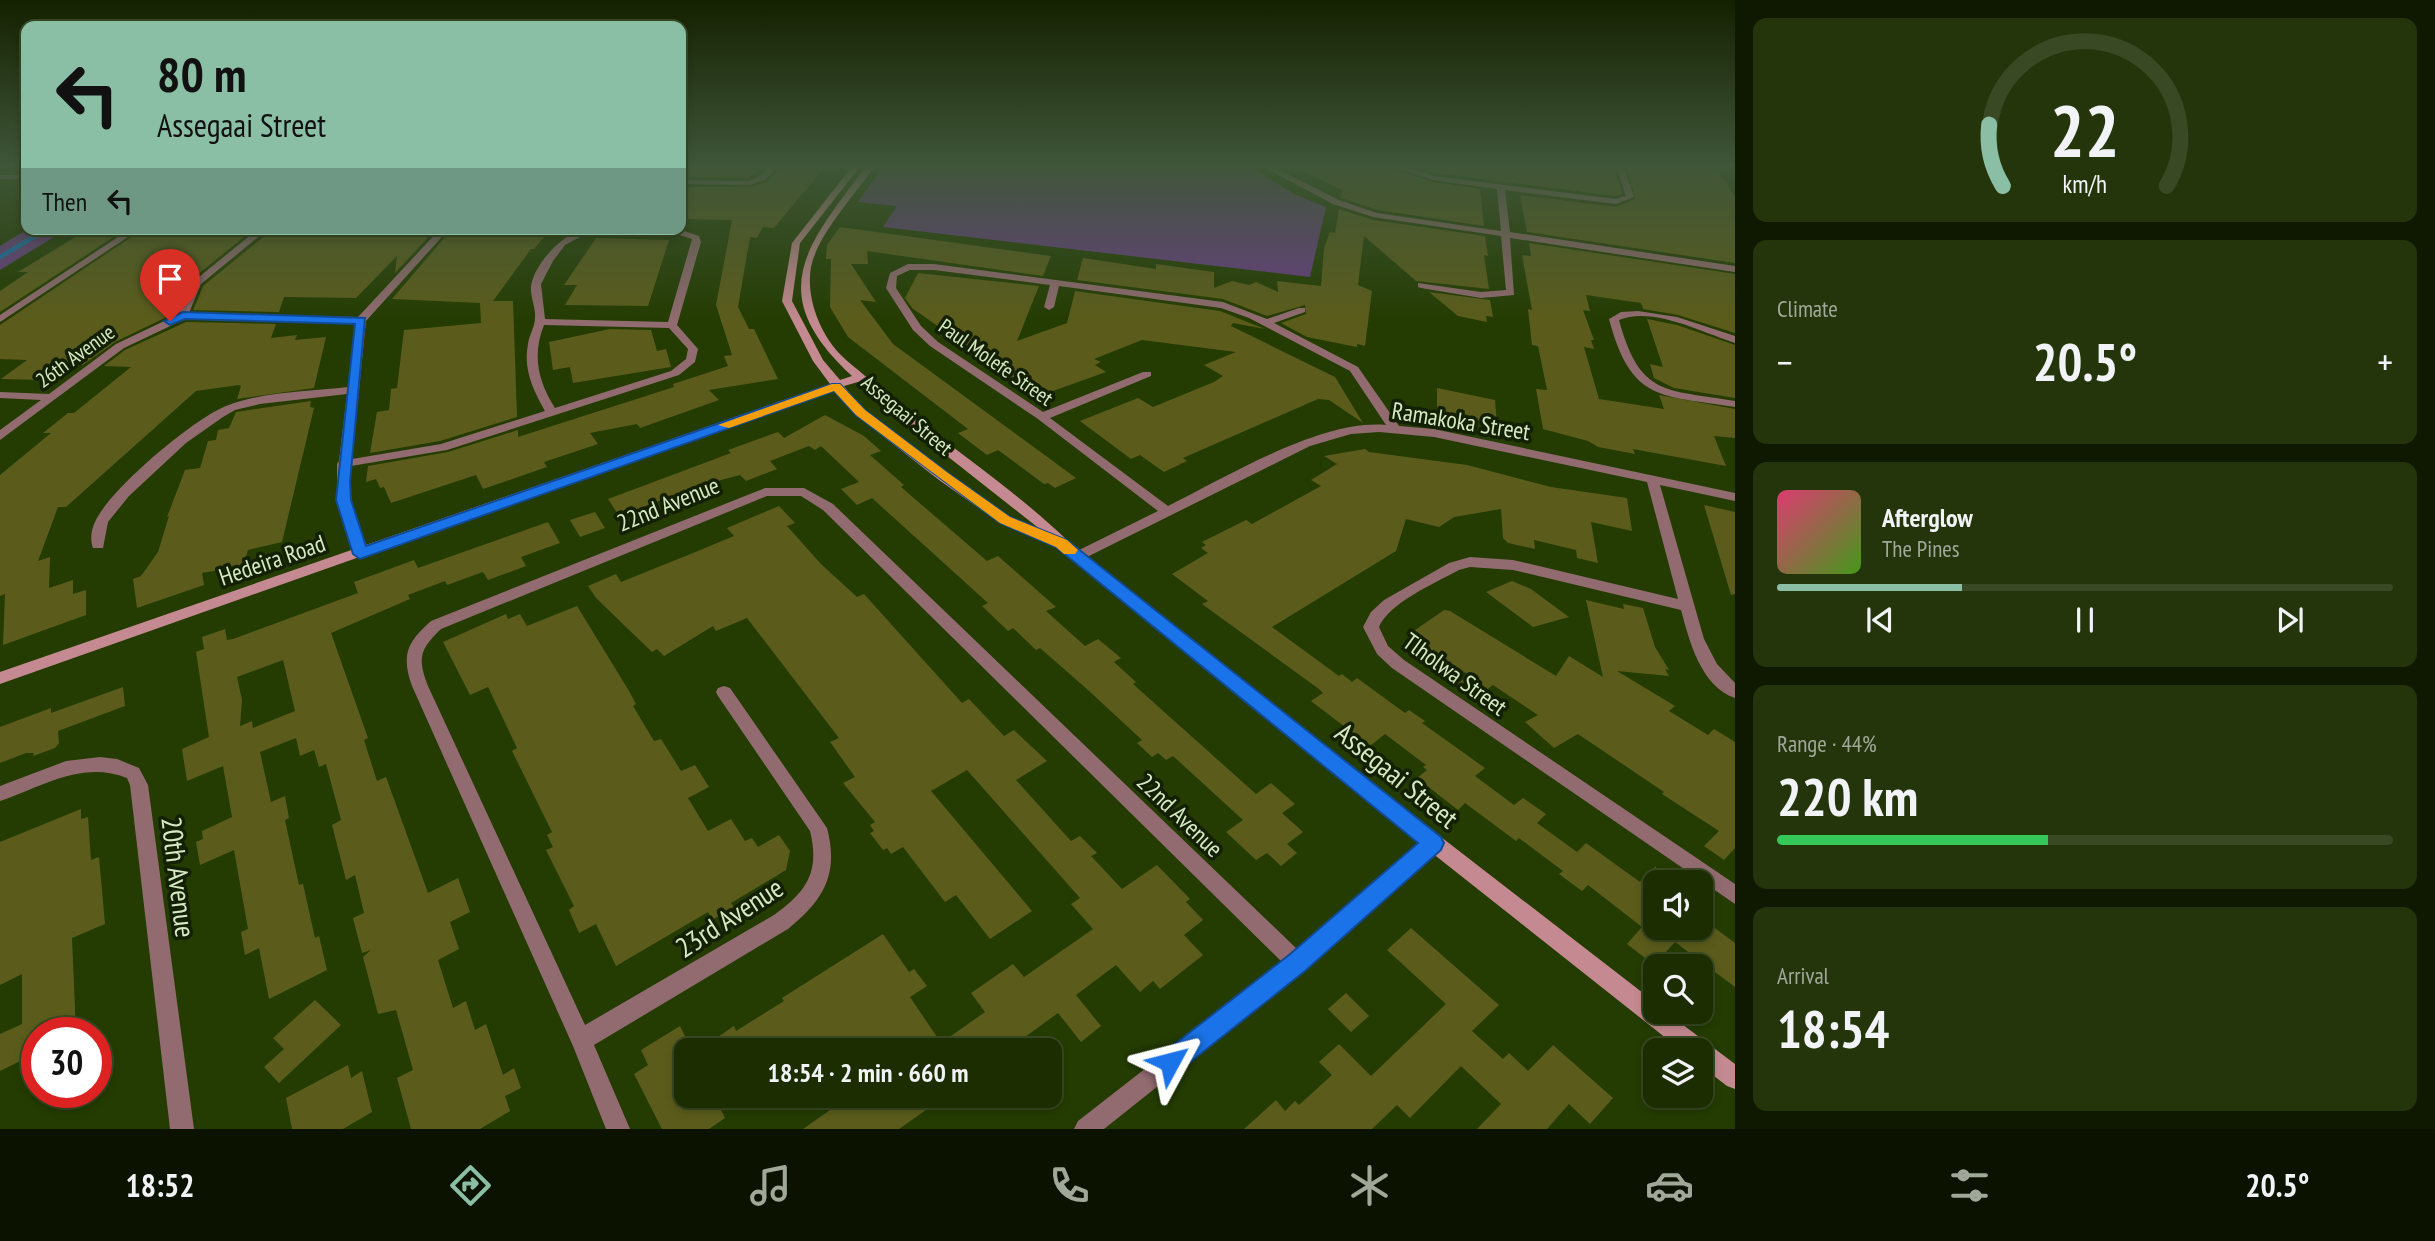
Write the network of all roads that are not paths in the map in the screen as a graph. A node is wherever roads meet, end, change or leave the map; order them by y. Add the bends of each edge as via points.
1 (817, 217) edge
2 (832, 217) edge
3 (1387, 217) edge
4 (1505, 217) edge
5 (127, 235) edge
6 (257, 235) edge
7 (439, 235) edge
8 (575, 235) edge
9 (685, 235) edge
10 (1507, 236) junction
11 (1735, 269) edge
12 (1055, 282) junction
13 (1421, 285) dead end
14 (1049, 307) dead end
15 (1302, 310) dead end
16 (183, 316) junction
17 (0, 319) edge
18 (361, 320) junction
19 (540, 322) junction
20 (1265, 323) junction
21 (672, 325) junction
22 (1735, 340) edge
23 (1147, 374) dead end
24 (860, 377) junction
25 (836, 386) junction
26 (353, 390) junction
27 (0, 396) edge
28 (50, 397) junction
29 (1735, 404) edge
30 (552, 412) junction
31 (1042, 417) junction
32 (1394, 428) junction
33 (0, 436) edge
34 (343, 464) junction
35 (1652, 480) junction
36 (1735, 497) edge
37 (1168, 512) junction
38 (1062, 543) junction
39 (98, 545) dead end
40 (360, 554) junction
41 (1078, 556) junction
42 (1685, 606) junction
43 (0, 678) edge
44 (724, 692) dead end
45 (1735, 692) edge
46 (0, 794) edge
47 (1434, 843) junction
48 (1735, 895) edge
49 (1297, 963) junction
50 (1683, 1038) edge
51 (582, 1040) junction
52 (1713, 1061) edge
53 (1735, 1079) edge
54 (182, 1129) edge
55 (618, 1129) edge
56 (1086, 1129) edge

1 - 25 street, Assegaai Street via 796,243 787,301
2 - 24 street, Assegaai Street via 804,276 808,309 833,353
3 - 10 street
4 - 10 street
5 - 17 street
6 - 16 street via 197,283
7 - 18 street
8 - 19 street via 564,242 536,283
9 - 21 street via 697,242
10 - 11 street
10 - 13 street via 1511,293 1481,295
12 - 14 street
12 - 20 street, Paul Molefe Street via 1208,301
12 - 31 street, Paul Molefe Street via 920,266 899,270 891,281 911,319 934,344
15 - 20 street
16 - 18 street, 26th Avenue
16 - 28 street, 26th Avenue via 120,346
18 - 26 street
19 - 21 street
19 - 30 street via 533,343 533,377
20 - 32 street, Paul Molefe Street via 1354,369
21 - 30 street via 693,349 685,366
22 - 29 street via 1671,319 1630,313 1614,319 1627,365 1639,380 1668,392
23 - 31 street
24 - 25 street, Hedeira Road
24 - 38 street, Assegaai Street
25 - 38 street, Assegaai Street via 860,413 943,477 1005,520
25 - 40 street, Hedeira Road
26 - 34 street
26 - 39 street via 252,403 207,419 112,507 99,529
27 - 28 street
28 - 33 street, 26th Avenue
30 - 34 street via 443,447
31 - 37 street, Paul Molefe Street
32 - 35 street, Ramakoka Street via 1458,437
32 - 37 street, Ramakoka Street via 1350,430 1306,443
34 - 40 street via 343,500
35 - 36 street, Ramakoka Street
35 - 42 street
37 - 41 street, Ramakoka Street
38 - 41 street, Assegaai Street
40 - 43 street, Hedeira Road
41 - 47 street, Assegaai Street
42 - 45 street via 1705,661
42 - 48 street, Tlholwa Street via 1513,565 1470,562 1454,566 1389,604 1371,627 1382,650 1398,664
44 - 51 street, 23rd Avenue via 818,828 824,847 818,883 804,905 781,922
46 - 54 street, 20th Avenue via 83,764 103,762 133,773 139,785
47 - 49 street
47 - 50 street, Assegaai Street
49 - 51 street, 22nd Avenue via 828,507 804,492 779,490 755,495 436,625 413,653 412,668
49 - 56 street
51 - 55 street, 22nd Avenue
52 - 53 street, Assegaai Street

